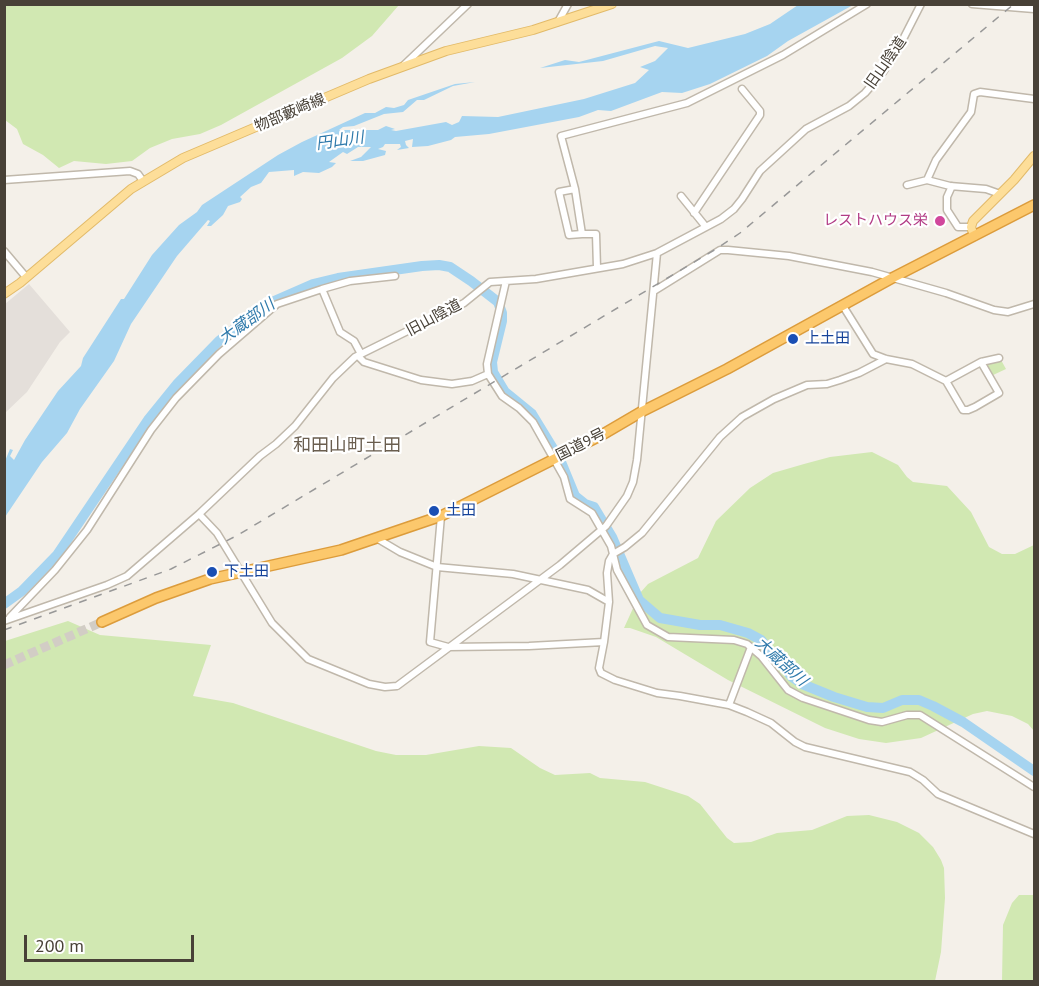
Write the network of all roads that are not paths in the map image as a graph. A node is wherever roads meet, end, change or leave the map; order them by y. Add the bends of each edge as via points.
1 (468, 4) edge
2 (568, 4) edge
3 (612, 4) edge
4 (867, 4) edge
5 (921, 4) edge
6 (972, 4) edge
7 (1035, 9) edge
8 (558, 23) junction
9 (403, 67) junction
10 (742, 89) dead end
11 (1035, 99) edge
12 (1035, 156) edge
13 (4, 180) edge
14 (927, 180) junction
15 (143, 181) junction
16 (907, 185) dead end
17 (952, 186) junction
18 (575, 189) junction
19 (1000, 194) junction
20 (681, 196) dead end
21 (1035, 205) edge
22 (694, 213) junction
23 (706, 227) junction
24 (973, 232) junction
25 (582, 234) junction
26 (4, 251) edge
27 (657, 253) junction
28 (597, 268) junction
29 (395, 276) dead end
30 (26, 277) junction
31 (894, 277) junction
32 (506, 281) junction
33 (322, 289) junction
34 (654, 291) junction
35 (4, 294) edge
36 (1035, 304) edge
37 (843, 306) junction
38 (359, 355) junction
39 (999, 358) dead end
40 (886, 359) junction
41 (981, 362) junction
42 (489, 374) junction
43 (946, 381) junction
44 (641, 412) junction
45 (555, 459) junction
46 (199, 514) junction
47 (441, 516) junction
48 (602, 530) junction
49 (378, 538) junction
50 (613, 554) junction
51 (436, 567) junction
52 (240, 572) junction
53 (540, 580) junction
54 (609, 602) junction
55 (6, 620) edge
56 (102, 622) tunnel mouth
57 (604, 642) junction
58 (448, 647) junction
59 (751, 647) junction
60 (729, 705) junction
61 (1035, 787) edge
62 (1035, 834) edge

1 - 9 street
2 - 8 street
3 - 8 main road, 物部藪崎線
4 - 18 street via 783,55 687,103 561,136
5 - 23 street, 旧山陰道 via 896,53 865,93 806,129 760,171 734,209
6 - 7 street
8 - 9 main road, 物部藪崎線 via 446,51
9 - 15 main road, 物部藪崎線 via 183,158
10 - 22 street via 760,115
11 - 14 street via 974,94 971,112 936,160
12 - 19 main road
13 - 15 street via 130,171
14 - 16 street
14 - 17 street
15 - 30 main road, 物部藪崎線
17 - 19 street
17 - 24 street via 947,210 958,227
18 - 25 street
18 - 25 street via 559,192 569,235
19 - 24 main road via 973,221
20 - 22 street
21 - 24 highway, 国道9号
22 - 23 street
23 - 27 street, 旧山陰道
24 - 31 highway, 国道9号
25 - 28 street via 596,234
26 - 30 street
27 - 28 street, 旧山陰道
27 - 34 street
28 - 32 street, 旧山陰道
29 - 33 street
30 - 35 main road, 物部藪崎線
31 - 34 street via 789,256 720,250
31 - 36 street via 994,310 1008,312
31 - 37 highway, 国道9号
32 - 38 street, 旧山陰道 via 490,282 464,303
32 - 42 street via 487,364
33 - 38 street via 340,332 354,341
33 - 55 street via 277,304 176,398 87,530
34 - 44 street
37 - 40 street via 873,354
37 - 44 highway, 国道9号
38 - 42 street via 364,362 421,380 452,384
38 - 46 street, 旧山陰道 via 333,378 295,426
39 - 41 street
40 - 43 street via 912,364
40 - 50 street via 840,380 795,390 742,417 720,437 642,533
41 - 43 street
41 - 43 street via 999,393 990,399 963,410
42 - 45 street via 502,396 532,422
44 - 45 highway, 国道9号
44 - 48 street via 633,482
45 - 47 highway, 国道9号
45 - 48 street via 570,499 592,513
46 - 52 street via 217,533
46 - 55 street, 旧山陰道 via 127,576
47 - 49 highway, 国道9号
47 - 51 street
48 - 50 street
48 - 53 street
49 - 51 street
49 - 52 highway, 国道9号
50 - 54 street via 607,573
50 - 59 street via 633,602 647,625 657,632 675,638 734,640
51 - 53 street
51 - 58 street via 429,642
52 - 56 highway, 国道9号 via 187,586
52 - 58 street via 272,622 308,659 369,684 397,686
53 - 54 street via 588,590
53 - 58 street
54 - 57 street
57 - 58 street
57 - 60 street via 599,668 615,680 657,693
59 - 60 street
59 - 61 street via 783,686 803,698 876,721 920,715
60 - 62 street via 758,716 804,747 910,772 938,794

